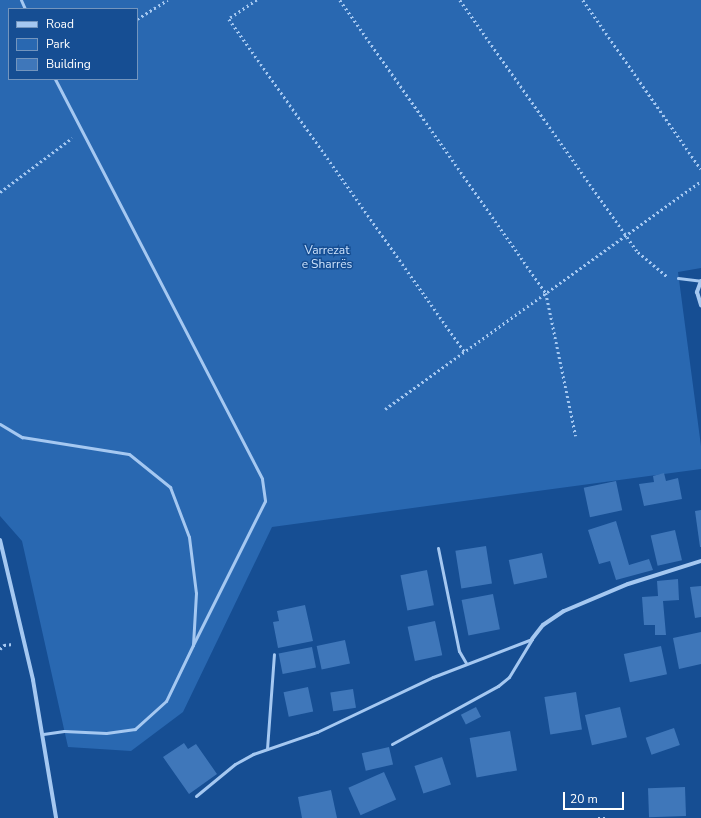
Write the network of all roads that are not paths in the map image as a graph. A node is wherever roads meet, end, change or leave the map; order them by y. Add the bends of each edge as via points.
1 (56, 80) edge
2 (678, 278) road end
3 (701, 281) edge
4 (701, 306) edge
5 (0, 424) edge
6 (0, 540) edge
7 (438, 548) dead end
8 (701, 561) edge
9 (532, 639) junction
10 (193, 645) junction
11 (274, 654) dead end
12 (466, 663) junction
13 (43, 734) junction
14 (392, 744) dead end
15 (267, 749) junction
16 (196, 796) dead end
17 (56, 818) edge

1 - 10 lane via 262,479 265,501
2 - 3 lane
3 - 4 street via 697,292
5 - 10 lane via 22,437 129,454 170,487 189,537 196,593
6 - 13 street via 26,643
7 - 12 lane via 459,651
8 - 9 street via 628,584 564,611 543,625
9 - 12 lane
9 - 14 lane via 509,677 498,686
10 - 13 lane via 166,701 135,729 106,733 64,731
11 - 15 lane
12 - 15 lane via 352,718
13 - 17 street
15 - 16 lane via 235,764

